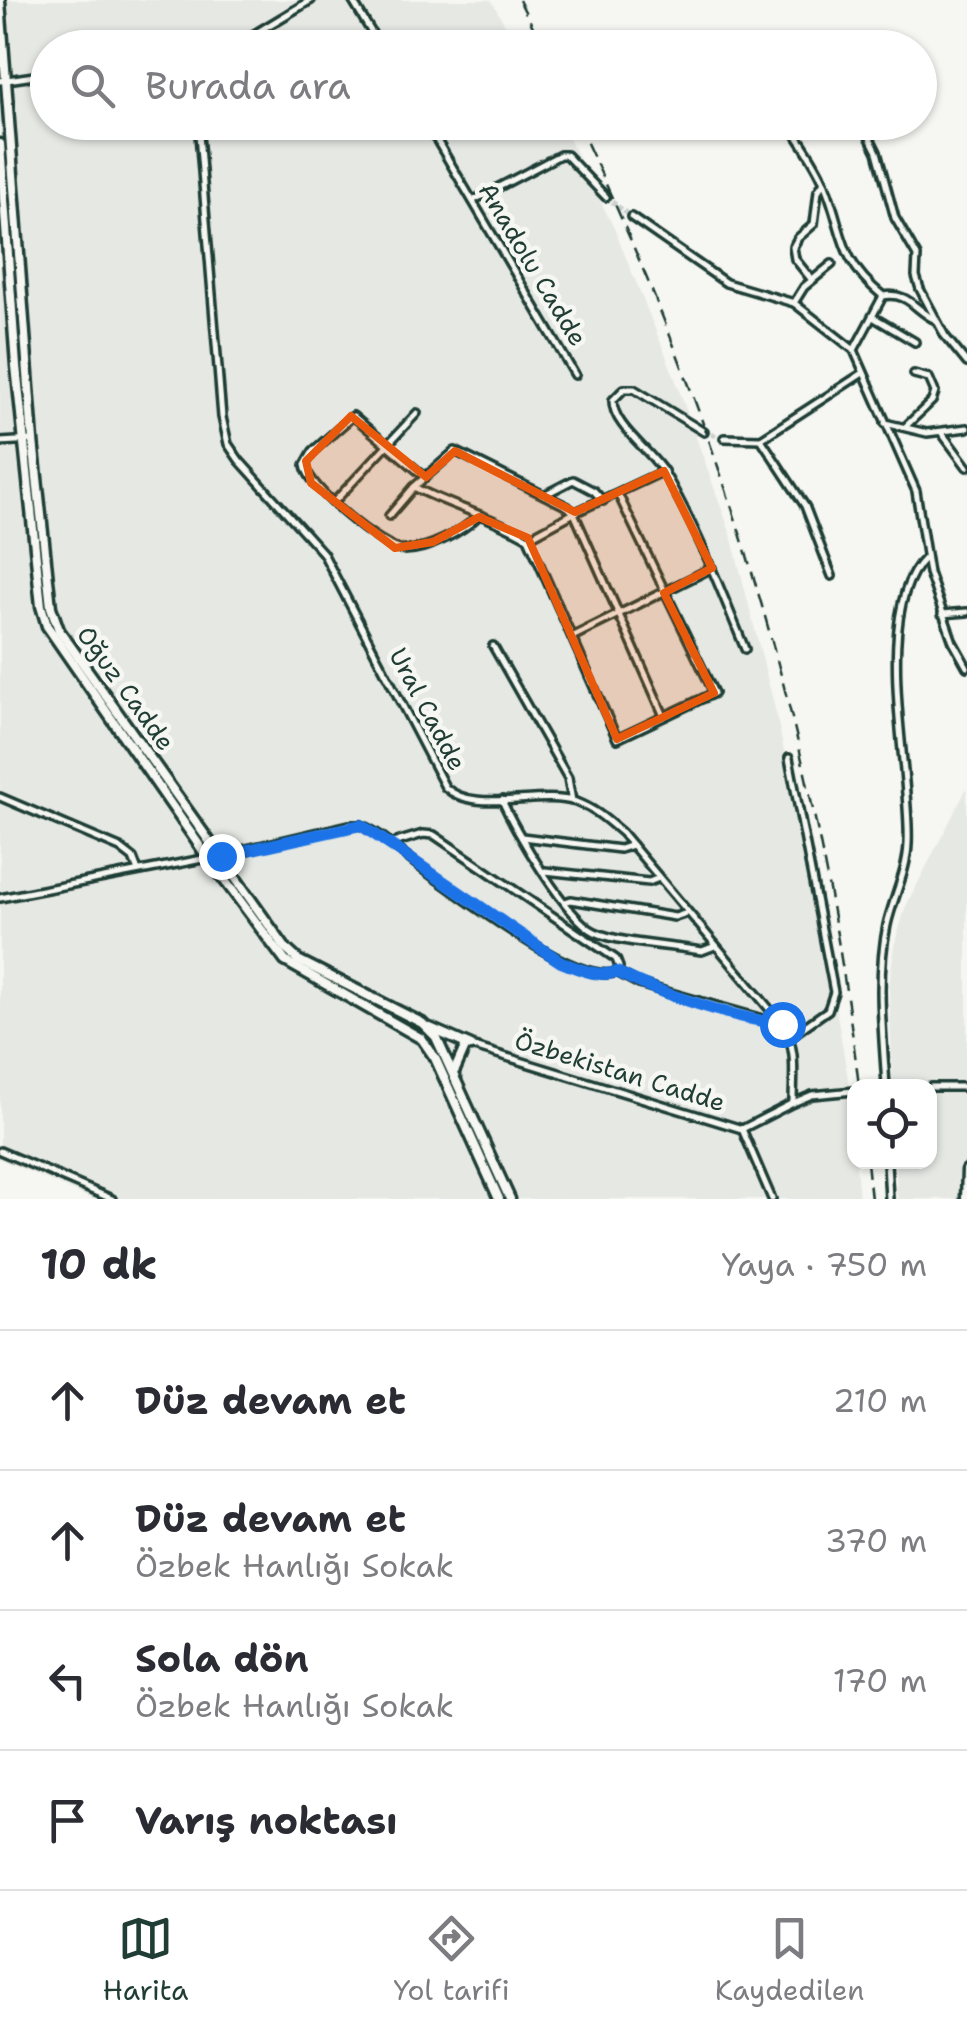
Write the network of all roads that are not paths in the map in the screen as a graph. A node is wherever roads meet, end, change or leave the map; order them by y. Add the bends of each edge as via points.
1 (310, 0) edge
2 (352, 0) edge
3 (0, 1) edge
4 (261, 30) edge
5 (370, 30) edge
6 (30, 76) edge
7 (4, 80) edge
8 (199, 140) edge
9 (437, 140) edge
10 (799, 140) edge
11 (871, 140) edge
12 (0, 144) edge
13 (824, 182) junction
14 (606, 197) tunnel mouth
15 (473, 201) junction
16 (631, 217) tunnel mouth
17 (18, 227) junction
18 (3, 228) edge
19 (832, 264) dead end
20 (811, 280) junction
21 (882, 296) junction
22 (794, 303) junction
23 (873, 317) junction
24 (936, 320) junction
25 (915, 342) dead end
26 (854, 350) junction
27 (967, 364) edge
28 (863, 373) junction
29 (914, 374) dead end
30 (575, 375) dead end
31 (417, 413) dead end
32 (885, 424) junction
33 (905, 427) junction
34 (967, 428) edge
35 (704, 432) tunnel mouth
36 (941, 432) junction
37 (724, 438) tunnel mouth
38 (28, 440) junction
39 (761, 440) junction
40 (0, 442) edge
41 (387, 446) junction
42 (967, 467) edge
43 (664, 471) junction
44 (426, 477) junction
45 (414, 487) junction
46 (544, 494) junction
47 (618, 494) junction
48 (603, 500) junction
49 (333, 503) junction
50 (574, 512) junction
51 (389, 516) dead end
52 (477, 516) junction
53 (528, 538) junction
54 (925, 558) junction
55 (712, 568) junction
56 (832, 576) dead end
57 (664, 594) junction
58 (967, 612) edge
59 (942, 614) junction
60 (618, 616) junction
61 (572, 637) junction
62 (493, 646) dead end
63 (745, 650) dead end
64 (967, 667) edge
65 (664, 716) junction
66 (789, 758) dead end
67 (0, 798) edge
68 (502, 800) junction
69 (572, 801) junction
70 (521, 837) junction
71 (390, 844) junction
72 (632, 846) junction
73 (221, 856) junction
74 (208, 858) junction
75 (138, 872) junction
76 (544, 872) junction
77 (659, 878) junction
78 (0, 898) edge
79 (566, 902) junction
80 (688, 912) junction
81 (716, 946) junction
82 (617, 972) junction
83 (782, 1024) junction
84 (427, 1026) junction
85 (791, 1036) junction
86 (468, 1047) junction
87 (446, 1053) junction
88 (435, 1058) junction
89 (454, 1074) junction
90 (886, 1079) edge
91 (937, 1086) edge
92 (967, 1087) edge
93 (847, 1092) edge
94 (793, 1103) junction
95 (742, 1129) junction
96 (0, 1151) edge
97 (887, 1169) edge
98 (967, 1170) edge
99 (112, 1199) edge
100 (499, 1199) edge
101 (510, 1199) edge
102 (772, 1199) edge
103 (888, 1199) edge
104 (966, 1199) edge

1 - 4 street
2 - 5 street
3 - 7 street, Oğuz Cadde
6 - 7 street
7 - 17 street, Oğuz Cadde
8 - 68 street, Ural Cadde via 228,444 323,553 445,786 454,796
9 - 15 street, Anadolu Cadde
10 - 13 street
11 - 24 street via 895,218 916,256 916,282
12 - 18 street, Oğuz Cadde
13 - 20 street via 816,221 793,247
13 - 21 street via 848,260
14 - 15 street via 560,155
15 - 30 street, Anadolu Cadde
16 - 22 street via 726,283
17 - 18 street
17 - 38 street, Oğuz Cadde
18 - 38 street, Oğuz Cadde
19 - 20 street
20 - 22 street
21 - 23 street
21 - 24 street via 906,298
22 - 26 street
23 - 25 street
23 - 26 street
24 - 27 street
26 - 28 street
28 - 32 street
28 - 39 street
29 - 33 street via 929,378 935,392
31 - 41 street
32 - 33 street
32 - 54 street via 920,501
33 - 36 street
34 - 36 street
35 - 43 street via 643,393 618,393 612,410 617,420
36 - 42 street
37 - 39 street
38 - 40 street
38 - 73 street, Oğuz Cadde via 59,630
38 - 74 street, Oğuz Cadde via 47,626
39 - 56 street via 805,506
41 - 44 street
41 - 49 street
41 - 49 street via 351,416 313,451 305,473
43 - 47 street
43 - 55 street
44 - 45 street
44 - 46 street via 455,451
45 - 51 street
45 - 52 street
46 - 48 street via 574,480
46 - 50 street
47 - 48 street
47 - 57 street
48 - 50 street
49 - 52 street via 402,550 433,542
50 - 53 street
50 - 60 street
52 - 53 street
53 - 61 street
54 - 59 street
54 - 90 street via 910,580 899,624 896,700 908,844 883,959
55 - 57 street
55 - 63 street
57 - 60 street
57 - 65 street via 714,693
58 - 59 street
59 - 64 street
60 - 61 street
60 - 65 street
61 - 65 street via 617,739
62 - 69 street via 568,778
66 - 85 street via 834,992 828,1010
67 - 75 street via 120,848
68 - 69 street, Ural Cadde
68 - 70 street
69 - 72 street via 600,813
70 - 72 street
70 - 76 street
71 - 73 street via 353,825
71 - 82 street via 552,957 592,972
71 - 82 street via 434,835 616,960
72 - 77 street
73 - 74 street
73 - 84 street, Oğuz Cadde via 294,958
74 - 75 street
74 - 88 street, Oğuz Cadde via 285,961 412,1031
75 - 78 street
76 - 77 street
76 - 79 street
77 - 80 street
79 - 80 street via 671,917
79 - 81 street via 600,934 702,951
80 - 81 street
81 - 83 street
82 - 83 street
83 - 85 street
84 - 86 street
84 - 87 street, Oğuz Cadde
85 - 94 street
86 - 87 street
86 - 89 street
86 - 95 street, Özbekistan Cadde
87 - 88 street
87 - 89 street, Oğuz Cadde
88 - 100 street, Oğuz Cadde
89 - 101 street, Oğuz Cadde
91 - 92 street
93 - 94 street
94 - 95 street
95 - 102 street, Özbekistan Cadde
96 - 99 street
97 - 103 street
98 - 104 street

